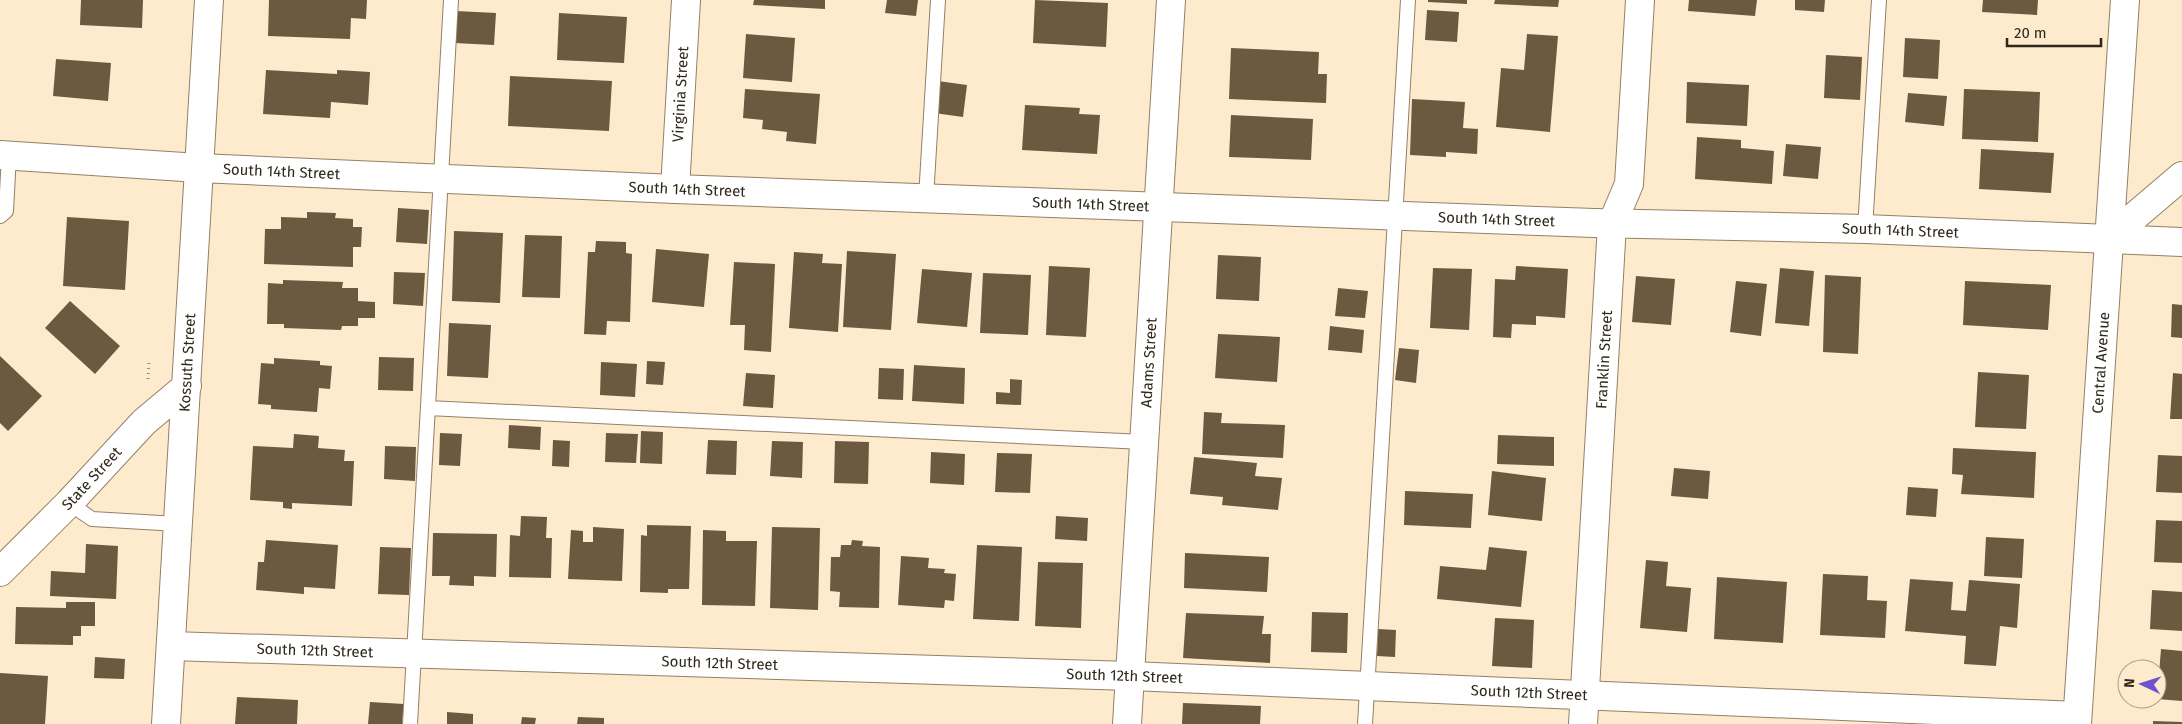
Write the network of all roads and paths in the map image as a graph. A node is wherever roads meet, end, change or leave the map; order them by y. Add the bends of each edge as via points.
1 (209, 0) edge
2 (451, 0) edge
3 (686, 0) edge
4 (938, 0) edge
5 (1171, 0) edge
6 (1408, 0) edge
7 (1640, 0) edge
8 (1879, 0) edge
9 (2125, 0) edge
10 (5, 155) edge
11 (199, 168) junction
12 (2182, 176) edge
13 (441, 178) junction
14 (675, 189) junction
15 (926, 198) junction
16 (1158, 205) junction
17 (1395, 215) junction
18 (0, 216) edge
19 (1612, 224) junction
20 (1865, 229) junction
21 (2108, 239) junction
22 (2182, 242) edge
23 (187, 386) junction
24 (428, 408) junction
25 (1144, 442) junction
26 (69, 503) junction
27 (178, 524) junction
28 (0, 572) edge
29 (171, 646) junction
30 (414, 653) junction
31 (1131, 676) junction
32 (1367, 686) junction
33 (1584, 696) junction
34 (2077, 720) edge
35 (166, 724) edge
36 (410, 724) edge
37 (1127, 724) edge
38 (1365, 724) edge
39 (1582, 724) edge

1 - 11 street, Kossuth Street
2 - 13 lane
3 - 14 street, Virginia Street
4 - 15 lane
5 - 16 street, Adams Street
6 - 17 lane
7 - 19 street, Franklin Street via 1629,184
8 - 20 lane
9 - 21 street, Central Avenue
10 - 11 street, South 14th Street
10 - 18 lane via 6,211
11 - 13 street, South 14th Street
11 - 23 street, Kossuth Street
12 - 21 street
13 - 14 street, South 14th Street
13 - 24 lane
14 - 15 street, South 14th Street
15 - 16 street, South 14th Street
16 - 17 street, South 14th Street
16 - 25 street, Adams Street
17 - 19 street, South 14th Street
17 - 32 lane
19 - 20 street, South 14th Street
19 - 33 street, Franklin Street
20 - 21 street, South 14th Street
21 - 22 street, South 14th Street
21 - 34 street, Central Avenue
23 - 26 street, State Street via 144,422
23 - 27 street, Kossuth Street
24 - 25 lane
24 - 30 lane
25 - 31 street, Adams Street
26 - 27 lane via 92,519
26 - 28 street, State Street
27 - 29 street, Kossuth Street
29 - 30 street, South 12th Street
29 - 35 street, Kossuth Street
30 - 31 street, South 12th Street
30 - 36 lane
31 - 32 street, South 12th Street
31 - 37 street, Adams Street
32 - 33 street, South 12th Street
32 - 38 lane
33 - 34 street, South 12th Street
33 - 39 street, Franklin Street

